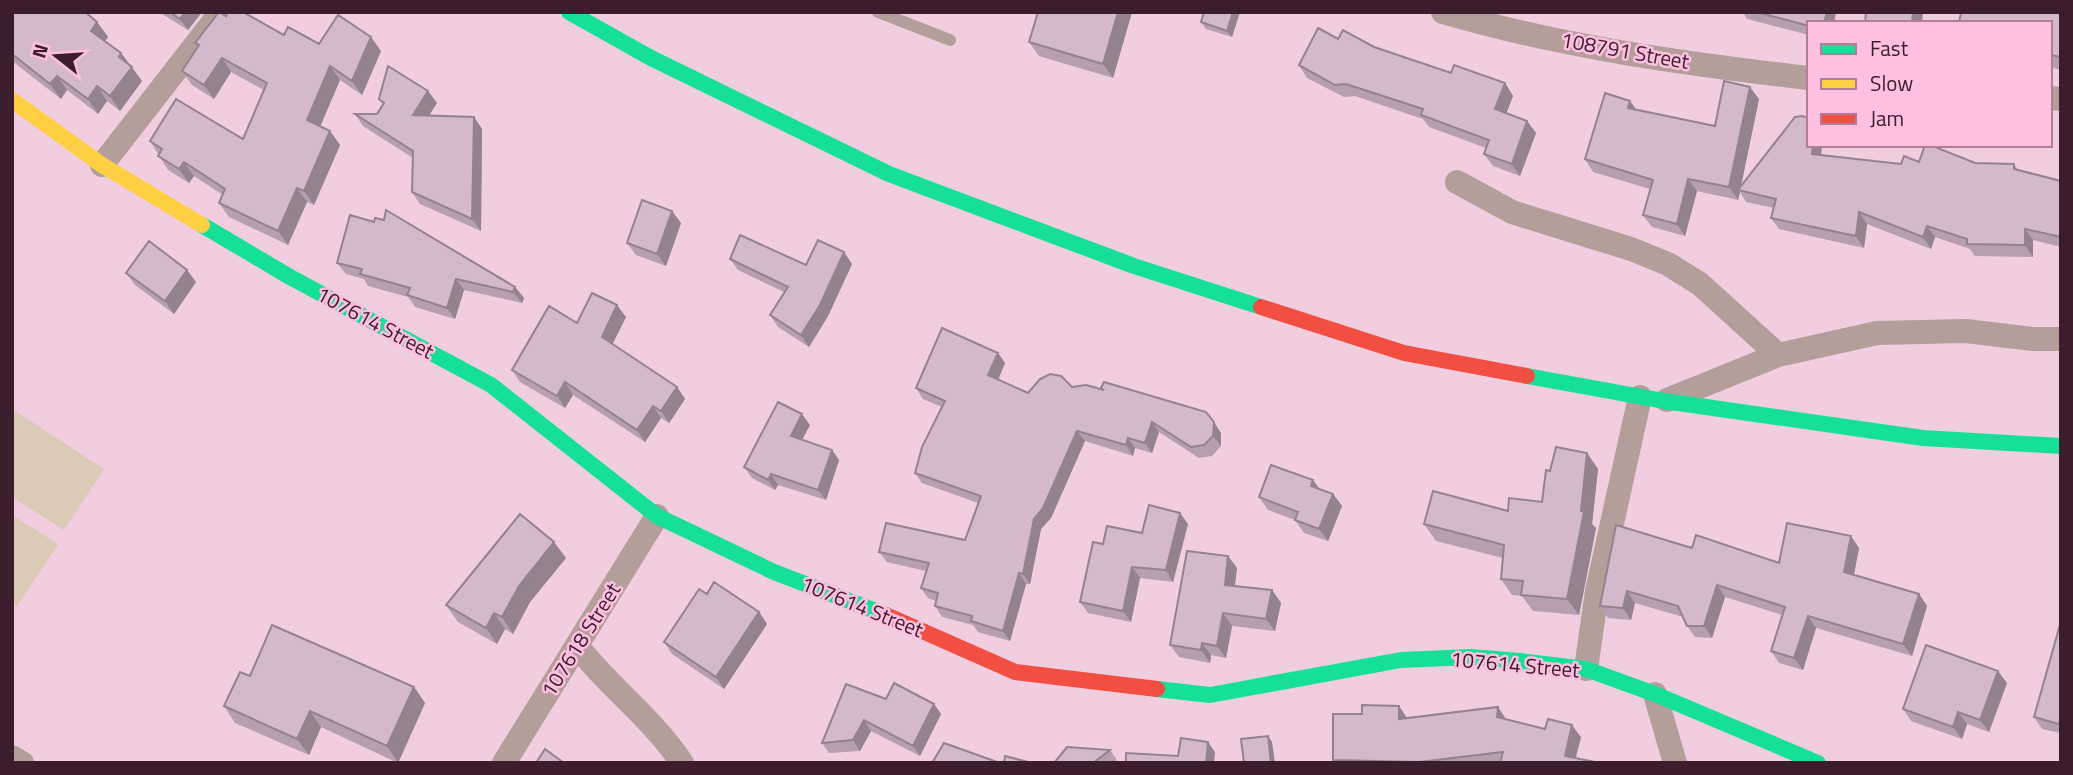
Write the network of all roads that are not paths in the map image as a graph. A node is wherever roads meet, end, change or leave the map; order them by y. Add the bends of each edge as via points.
1 (221, 12) edge
2 (569, 12) edge
3 (878, 12) edge
4 (1443, 12) edge
5 (950, 40) dead end
6 (1807, 78) edge
7 (12, 100) edge
8 (102, 165) junction
9 (1457, 182) dead end
10 (2061, 339) edge
11 (1778, 355) junction
12 (1652, 399) junction
13 (2061, 446) edge
14 (657, 516) junction
15 (578, 646) junction
16 (1586, 669) junction
17 (1655, 694) junction
18 (12, 757) edge
19 (22, 763) edge
20 (505, 763) edge
21 (682, 763) edge
22 (1675, 763) edge
23 (1818, 763) edge

1 - 8 street
2 - 12 street via 651,58 890,174 1134,266 1404,354
3 - 5 lane
4 - 6 street, 108791 Street via 1639,55
7 - 8 street, 107614 Street
8 - 14 street, 107614 Street via 290,277 491,385
9 - 11 street via 1512,212 1668,264 1700,284
10 - 11 street via 1966,331 1877,333
11 - 12 street
12 - 13 street via 1923,438
12 - 16 street via 1597,591
14 - 15 street, 107618 Street
14 - 16 street, 107614 Street via 774,572 894,618 1015,672 1210,695 1401,660 1471,657
15 - 20 street, 107618 Street
15 - 21 street via 603,678 665,738
16 - 17 street, 107614 Street
17 - 22 street
17 - 23 street, 107614 Street
18 - 19 street

